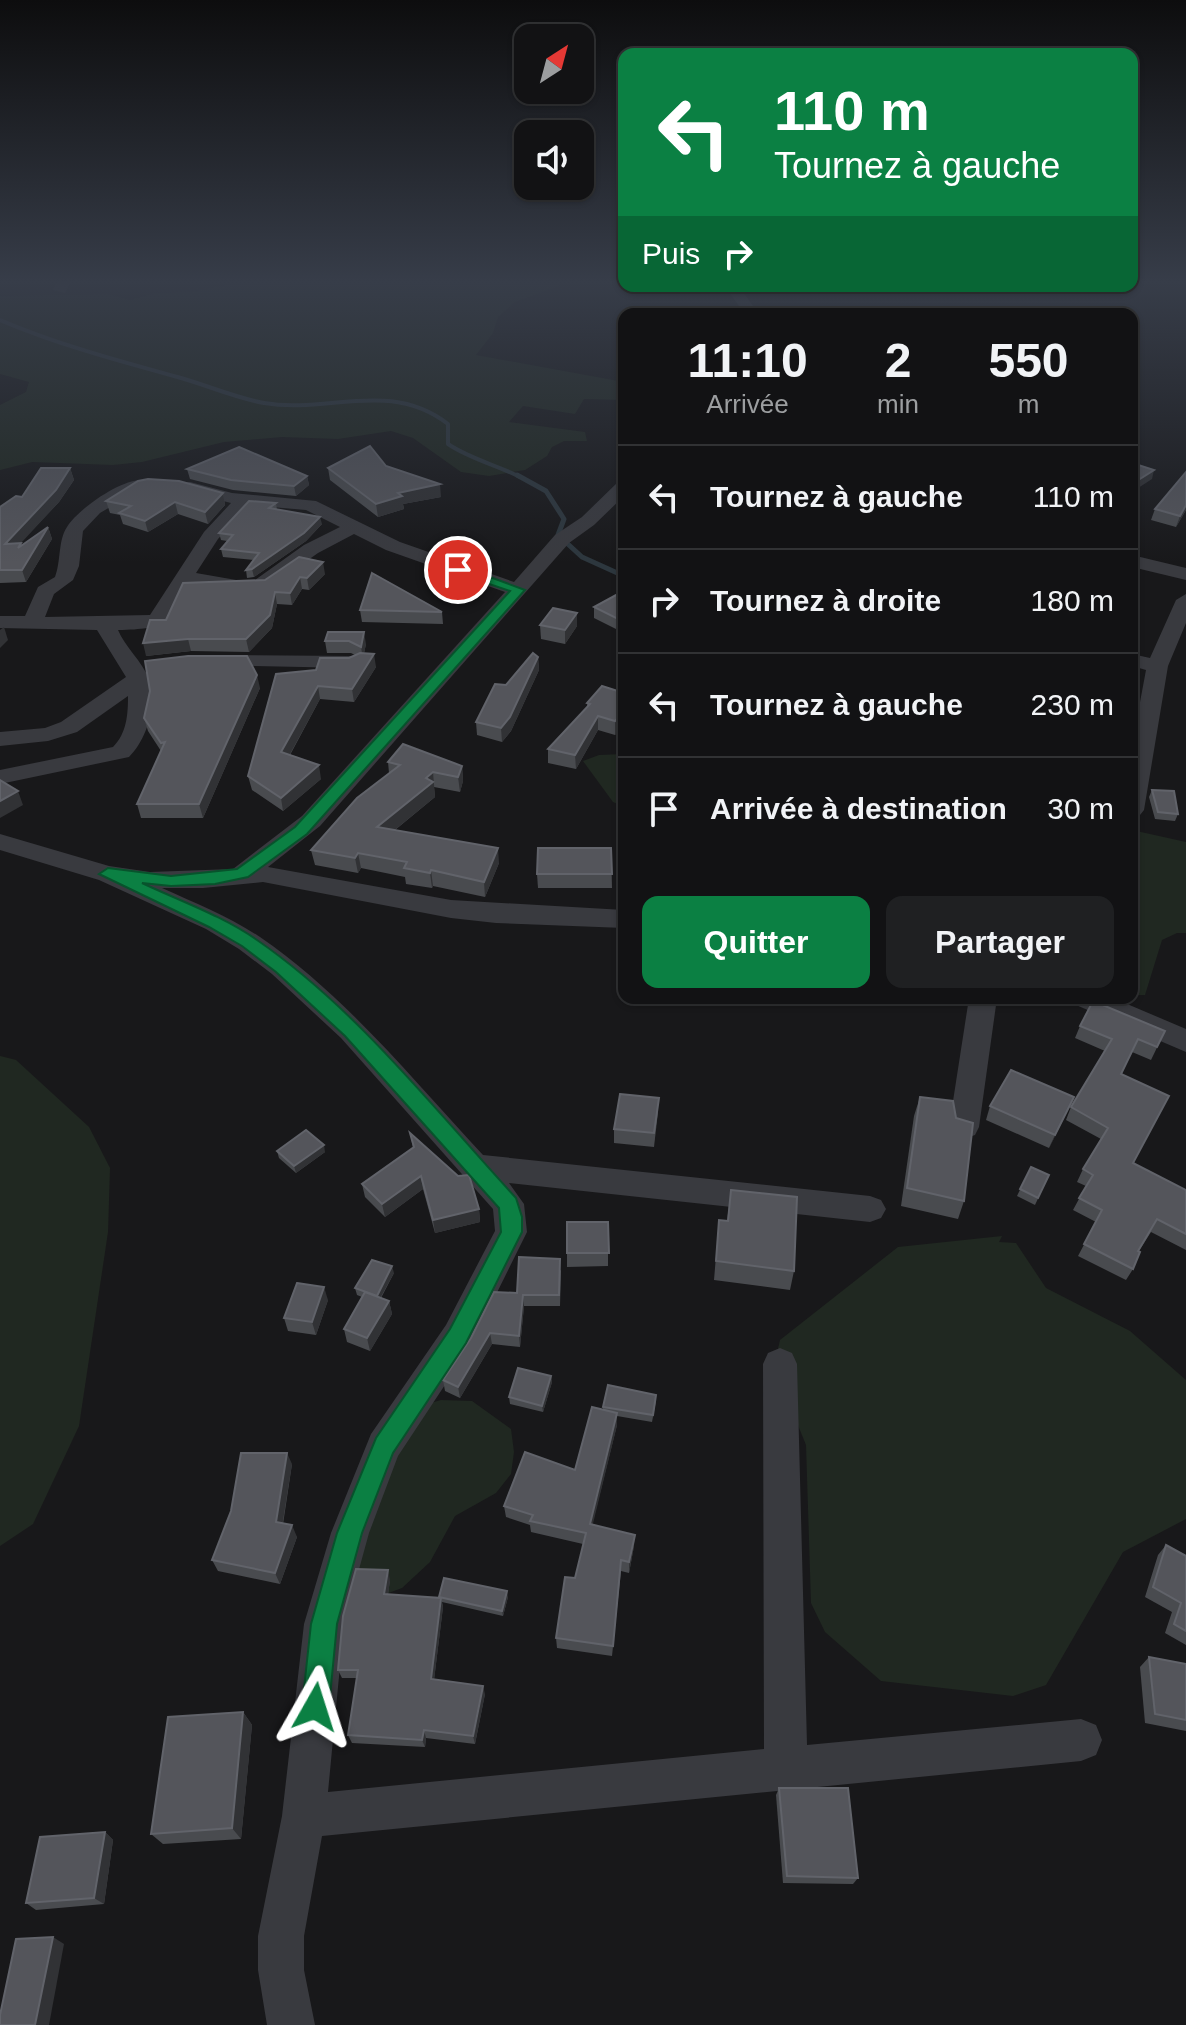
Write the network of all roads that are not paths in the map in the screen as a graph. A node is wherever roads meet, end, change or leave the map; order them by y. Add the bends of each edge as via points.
1 (618, 492) edge
2 (245, 499) junction
3 (354, 527) junction
4 (1138, 562) edge
5 (1186, 574) edge
6 (184, 577) junction
7 (519, 590) junction
8 (1186, 600) edge
9 (33, 621) junction
10 (0, 622) edge
11 (106, 624) junction
12 (191, 660) edge
13 (1138, 661) edge
14 (351, 662) edge
15 (1157, 666) junction
16 (139, 670) junction
17 (0, 739) edge
18 (1138, 775) edge
19 (0, 777) edge
20 (5, 851) edge
21 (108, 874) junction
22 (242, 874) junction
23 (618, 919) edge
24 (983, 1004) edge
25 (1100, 1004) edge
26 (1186, 1041) edge
27 (964, 1127) edge
28 (476, 1167) junction
29 (870, 1209) dead end
30 (780, 1364) dead end
31 (1081, 1740) dead end
32 (786, 1769) junction
33 (304, 1816) junction
34 (291, 2025) edge

1 - 7 street via 562,539
2 - 3 street via 310,505
2 - 6 street
2 - 9 street via 166,483 135,485 74,530 63,580 45,591
3 - 6 street via 260,585
3 - 7 street via 408,552
4 - 5 street
6 - 11 street via 157,619
7 - 22 street via 311,821
8 - 15 street
9 - 10 street
9 - 11 street
11 - 16 street
12 - 14 street
13 - 15 street
15 - 18 street
16 - 17 street via 69,727
16 - 19 street via 134,739 121,752
20 - 21 street
21 - 22 street via 171,881
21 - 28 street via 215,923 282,967 351,1031
22 - 23 street via 284,876 496,914
24 - 27 street
25 - 26 street
28 - 29 street
28 - 33 street via 508,1204 511,1232 458,1336 384,1446 350,1533 324,1624
30 - 32 street
31 - 32 street
32 - 33 street
33 - 34 street via 281,1936

